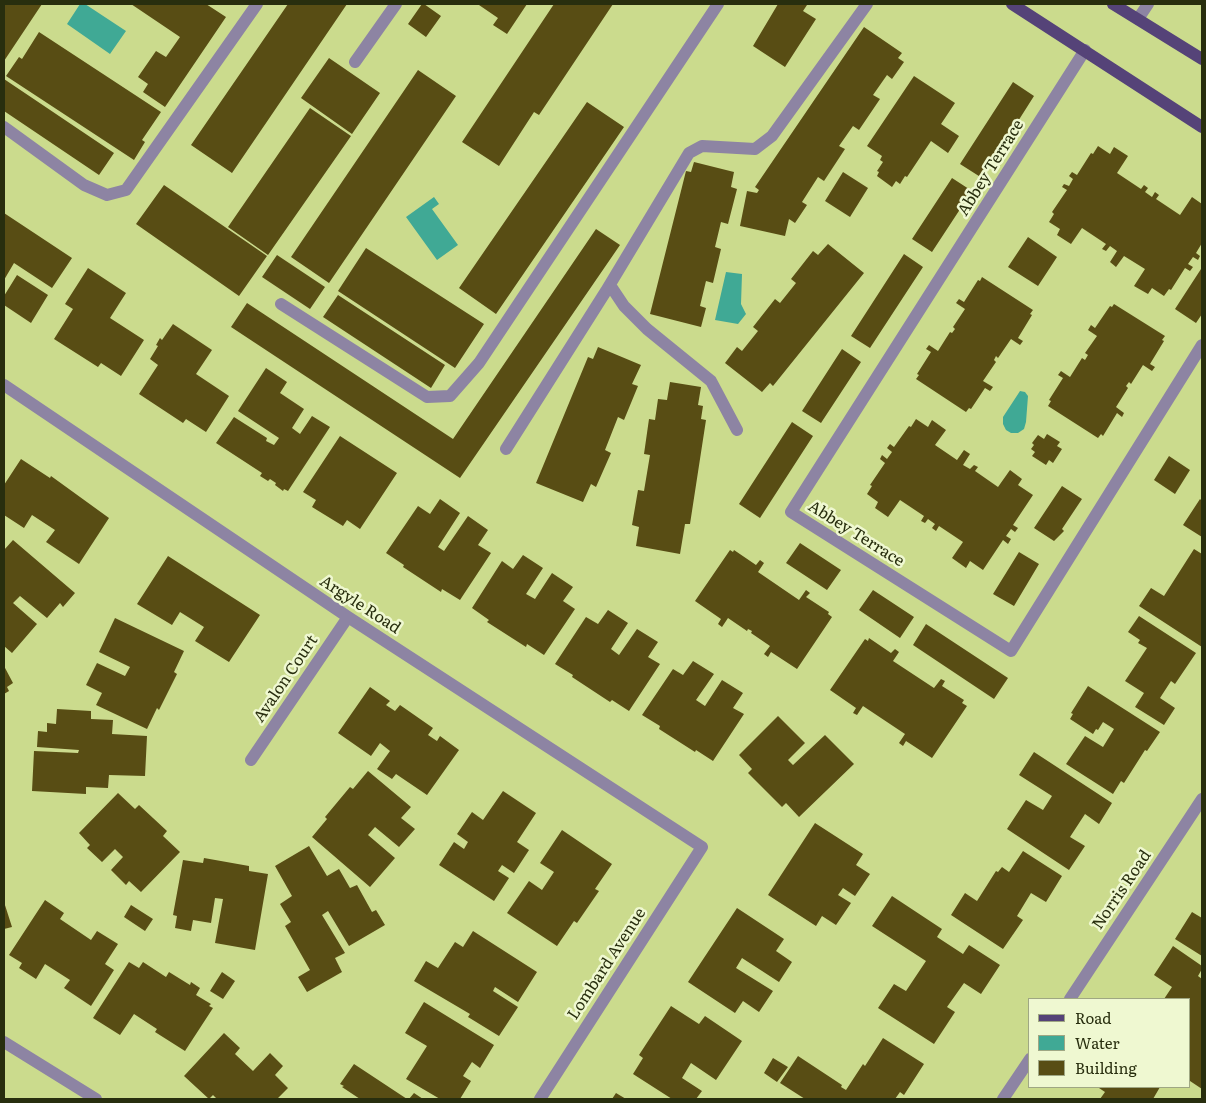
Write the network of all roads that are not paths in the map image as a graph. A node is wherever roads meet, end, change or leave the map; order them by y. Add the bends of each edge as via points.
1 (257, 4) edge
2 (396, 4) edge
3 (718, 4) edge
4 (867, 4) edge
5 (1012, 4) edge
6 (1113, 4) edge
7 (1148, 4) edge
8 (1138, 19) junction
9 (1085, 50) junction
10 (1202, 59) edge
11 (356, 62) dead end
12 (4, 127) edge
13 (1202, 127) edge
14 (610, 285) junction
15 (282, 304) dead end
16 (1202, 345) edge
17 (4, 385) edge
18 (737, 430) dead end
19 (506, 449) dead end
20 (348, 617) junction
21 (251, 760) dead end
22 (1202, 799) edge
23 (702, 847) joint
24 (1071, 998) edge
25 (4, 1042) edge
26 (1028, 1062) edge
27 (96, 1099) edge
28 (540, 1099) edge
29 (1003, 1099) edge

1 - 12 street via 126,190 107,195 84,185
2 - 11 street
3 - 15 street via 479,363 450,396 427,397
4 - 14 street via 772,136 755,149 702,146 689,153
5 - 9 main road
6 - 8 main road
7 - 8 street
8 - 10 main road
9 - 13 main road
9 - 16 street, Abbey Terrace via 791,512 1011,651
14 - 18 street via 624,306 647,329 711,381
14 - 19 street
17 - 20 street, Argyle Road
20 - 21 street, Avalon Court
20 - 23 street, Argyle Road
22 - 24 street, Norris Road
23 - 28 street, Lombard Avenue
25 - 27 street
26 - 29 street

